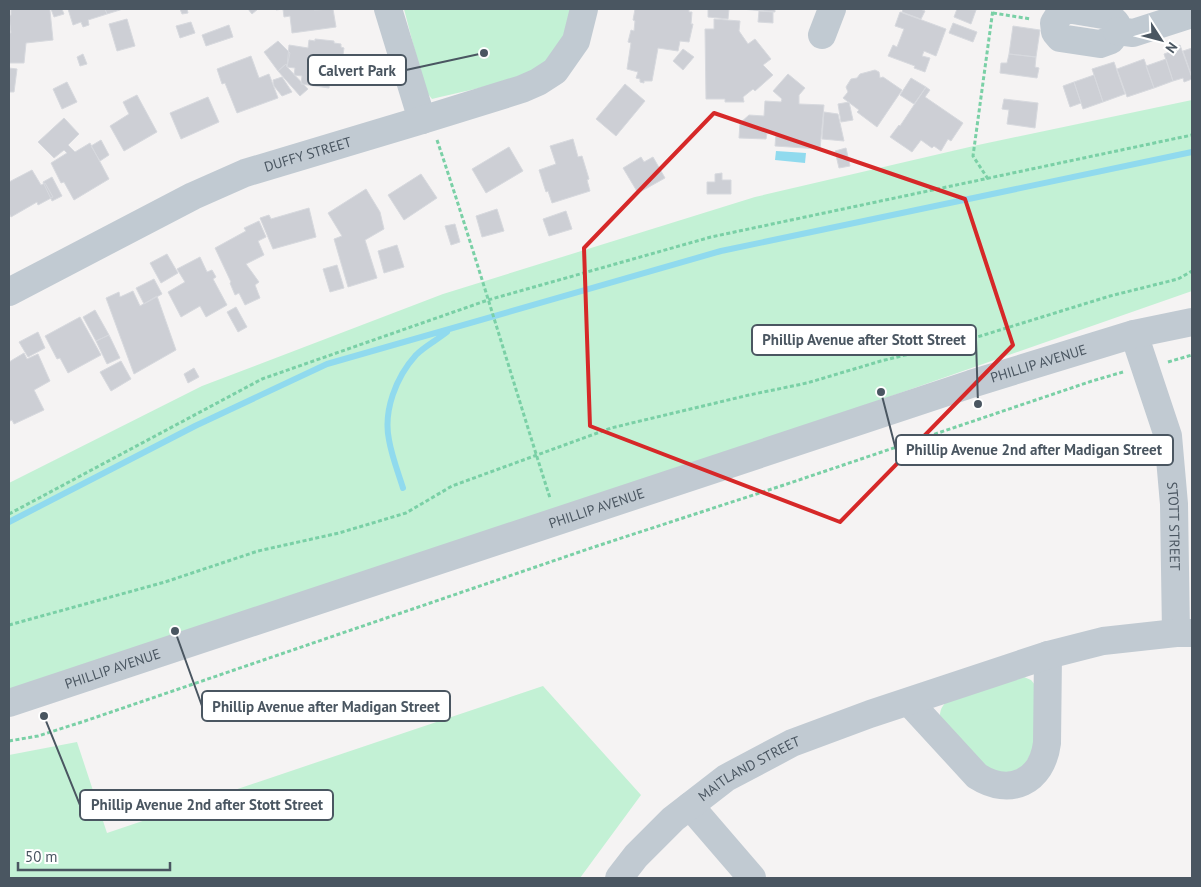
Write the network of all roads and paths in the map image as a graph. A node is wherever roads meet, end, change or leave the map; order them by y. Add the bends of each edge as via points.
1 (388, 9) edge
2 (584, 9) edge
3 (832, 9) edge
4 (993, 11) edge
5 (1192, 14) edge
6 (1054, 23) joint
7 (822, 35) dead end
8 (428, 126) junction
9 (1192, 135) edge
10 (988, 180) junction
11 (1192, 271) edge
12 (9, 292) edge
13 (488, 300) junction
14 (1191, 322) edge
15 (1134, 334) junction
16 (1192, 355) edge
17 (1162, 364) dead end
18 (1129, 371) dead end
19 (536, 455) junction
20 (9, 514) edge
21 (560, 521) junction
22 (9, 625) edge
23 (1184, 633) edge
24 (1048, 655) junction
25 (909, 702) junction
26 (9, 703) edge
27 (9, 741) edge
28 (690, 806) junction
29 (619, 878) edge
30 (752, 878) edge

1 - 8 street
2 - 8 street, DUFFY STREET via 576,41 554,71 538,82
3 - 7 street
4 - 6 path
4 - 10 path via 973,156
5 - 6 street via 1133,33 1117,31 1111,40 1100,44 1060,38
8 - 12 street, DUFFY STREET via 245,173 193,196
8 - 13 path via 465,223
9 - 10 path
10 - 13 path via 711,237
11 - 19 path via 1178,279 1110,296 974,338 807,383 611,428
13 - 19 path
13 - 20 path via 262,379
14 - 15 street, PHILLIP AVENUE
15 - 21 street, PHILLIP AVENUE via 971,384
15 - 23 street, STOTT STREET via 1168,436
16 - 17 path
18 - 27 path via 576,553 85,721 38,736
19 - 21 path
19 - 22 path via 452,486 406,513 339,533 258,551 164,582
21 - 26 street, PHILLIP AVENUE
23 - 24 street, MAITLAND STREET via 1104,641
24 - 25 street, MAITLAND STREET
24 - 25 street via 1046,755 1040,767 1021,783 998,786 977,776
25 - 28 street, MAITLAND STREET via 792,743 726,778
28 - 29 street, MAITLAND STREET via 636,856
28 - 30 street

